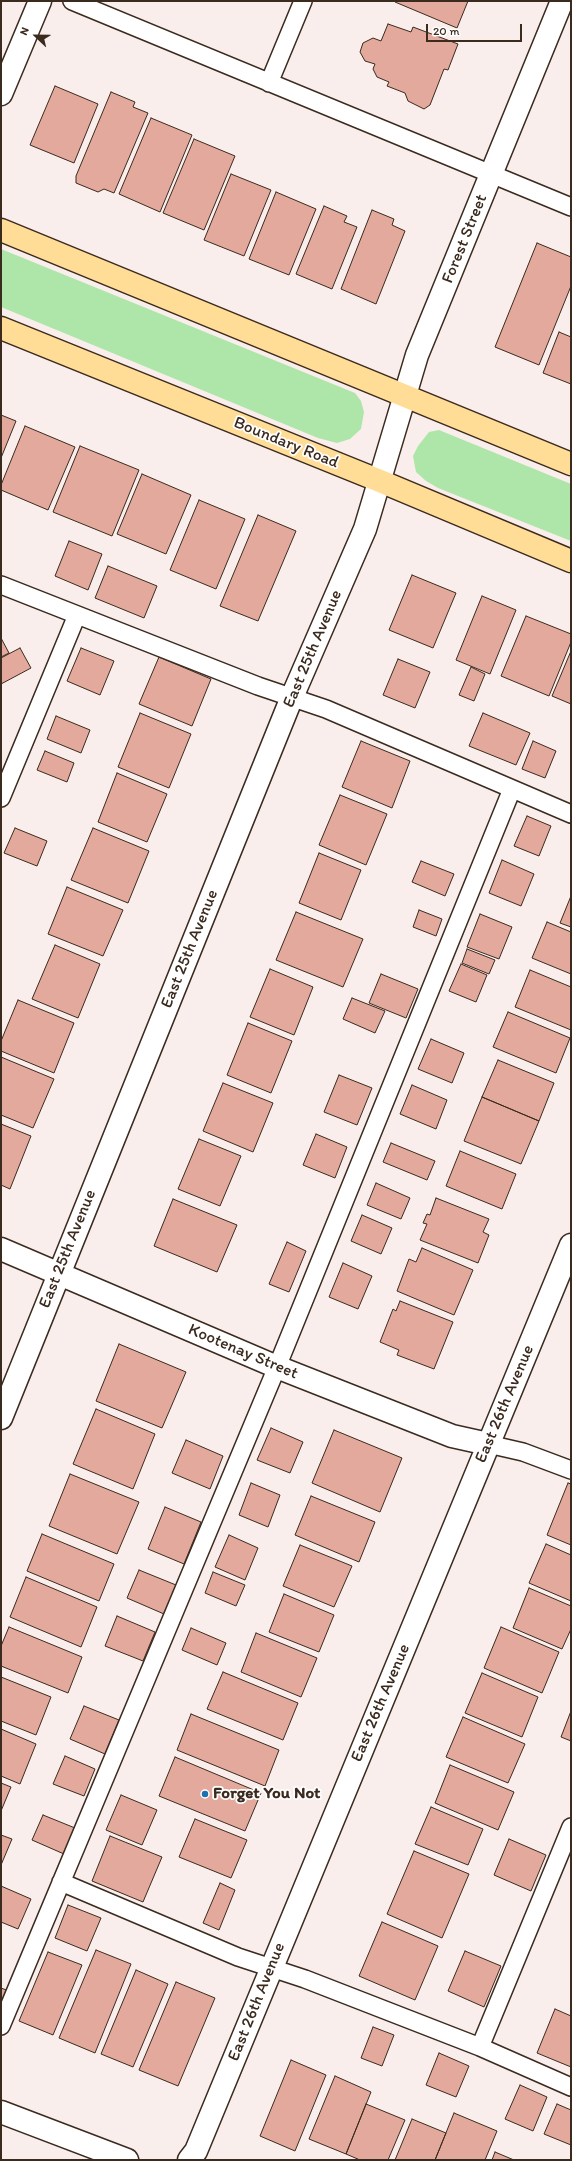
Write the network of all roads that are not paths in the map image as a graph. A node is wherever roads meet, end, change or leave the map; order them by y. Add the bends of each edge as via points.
1 (40, 1) edge
2 (72, 1) edge
3 (303, 1) edge
4 (562, 1) edge
5 (269, 83) junction
6 (1, 94) edge
7 (491, 175) junction
8 (571, 207) edge
9 (1, 230) edge
10 (1, 328) edge
11 (405, 395) junction
12 (571, 464) edge
13 (380, 481) junction
14 (571, 561) edge
15 (1, 585) edge
16 (77, 615) junction
17 (292, 697) junction
18 (512, 789) junction
19 (1, 798) edge
20 (571, 814) edge
21 (571, 1245) edge
22 (1, 1249) edge
23 (58, 1273) junction
24 (278, 1367) junction
25 (1, 1418) edge
26 (488, 1444) junction
27 (571, 1470) edge
28 (571, 1826) edge
29 (61, 1882) junction
30 (271, 1968) junction
31 (1, 2026) edge
32 (480, 2047) junction
33 (571, 2086) edge
34 (1, 2112) edge
35 (127, 2160) edge
36 (189, 2160) edge

1 - 6 street
2 - 5 lane
3 - 5 lane
4 - 7 street, Forest Street
5 - 7 lane
7 - 8 lane
7 - 11 street, Forest Street via 417,355
9 - 11 main road
10 - 13 main road, Boundary Road
11 - 12 main road
11 - 13 street, Forest Street
13 - 14 main road, Boundary Road
13 - 17 street, East 25th Avenue via 365,529
15 - 16 lane
16 - 17 lane
16 - 19 lane
17 - 18 lane via 326,709
17 - 23 street, East 25th Avenue
18 - 20 lane
18 - 24 lane
21 - 26 street, East 26th Avenue
22 - 23 street, Kootenay Street
23 - 24 street, Kootenay Street
23 - 25 street, East 25th Avenue
24 - 26 street, Kootenay Street via 452,1436
24 - 29 lane
26 - 27 lane via 523,1452
26 - 30 street, East 26th Avenue
28 - 32 lane
29 - 30 lane via 238,1957
29 - 31 lane
30 - 32 lane
30 - 36 street, East 26th Avenue via 196,2151
32 - 33 lane
34 - 35 street

